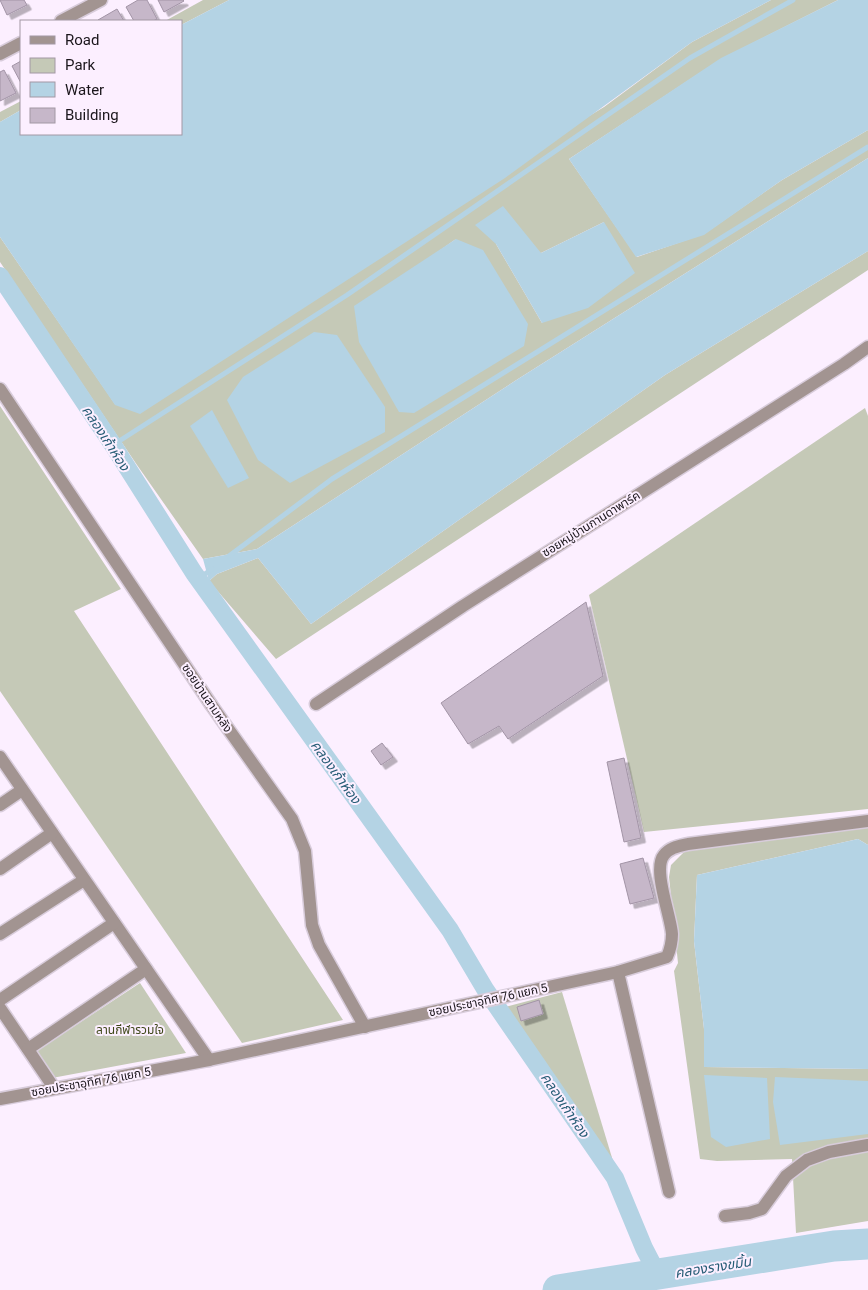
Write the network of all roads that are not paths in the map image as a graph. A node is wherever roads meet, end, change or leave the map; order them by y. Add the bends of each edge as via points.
1 (101, 0) edge
2 (63, 20) edge
3 (20, 44) edge
4 (0, 54) edge
5 (868, 347) edge
6 (0, 389) edge
7 (316, 704) dead end
8 (0, 757) edge
9 (22, 790) junction
10 (0, 805) edge
11 (868, 822) edge
12 (52, 833) junction
13 (0, 869) edge
14 (84, 880) junction
15 (114, 923) junction
16 (0, 934) edge
17 (146, 969) junction
18 (618, 972) junction
19 (0, 1000) edge
20 (0, 1008) edge
21 (365, 1027) junction
22 (28, 1049) junction
23 (209, 1060) junction
24 (54, 1088) junction
25 (0, 1099) edge
26 (868, 1145) edge
27 (669, 1192) dead end
28 (725, 1216) dead end

1 - 2 street
3 - 4 street
5 - 7 street, ซอยหมู่บ้านกานดาพาร์ค via 462,606
6 - 21 street, ซอยบ้านสามหลัง via 292,820 305,851 312,925 319,945
8 - 9 street
9 - 10 street
9 - 12 street
11 - 18 street, ซอยประชาอุทิศ 76 แยก 5 via 672,848 664,855 660,871 672,934 667,957
12 - 13 street
12 - 14 street
14 - 15 street
14 - 16 street
15 - 17 street
15 - 19 street
17 - 22 street
17 - 23 street
18 - 21 street, ซอยประชาอุทิศ 76 แยก 5
18 - 27 street
20 - 22 street
21 - 23 street, ซอยประชาอุทิศ 76 แยก 5
22 - 24 street
23 - 24 street, ซอยประชาอุทิศ 76 แยก 5
24 - 25 street, ซอยประชาอุทิศ 76 แยก 5
26 - 28 street via 807,1160 786,1176 762,1209

